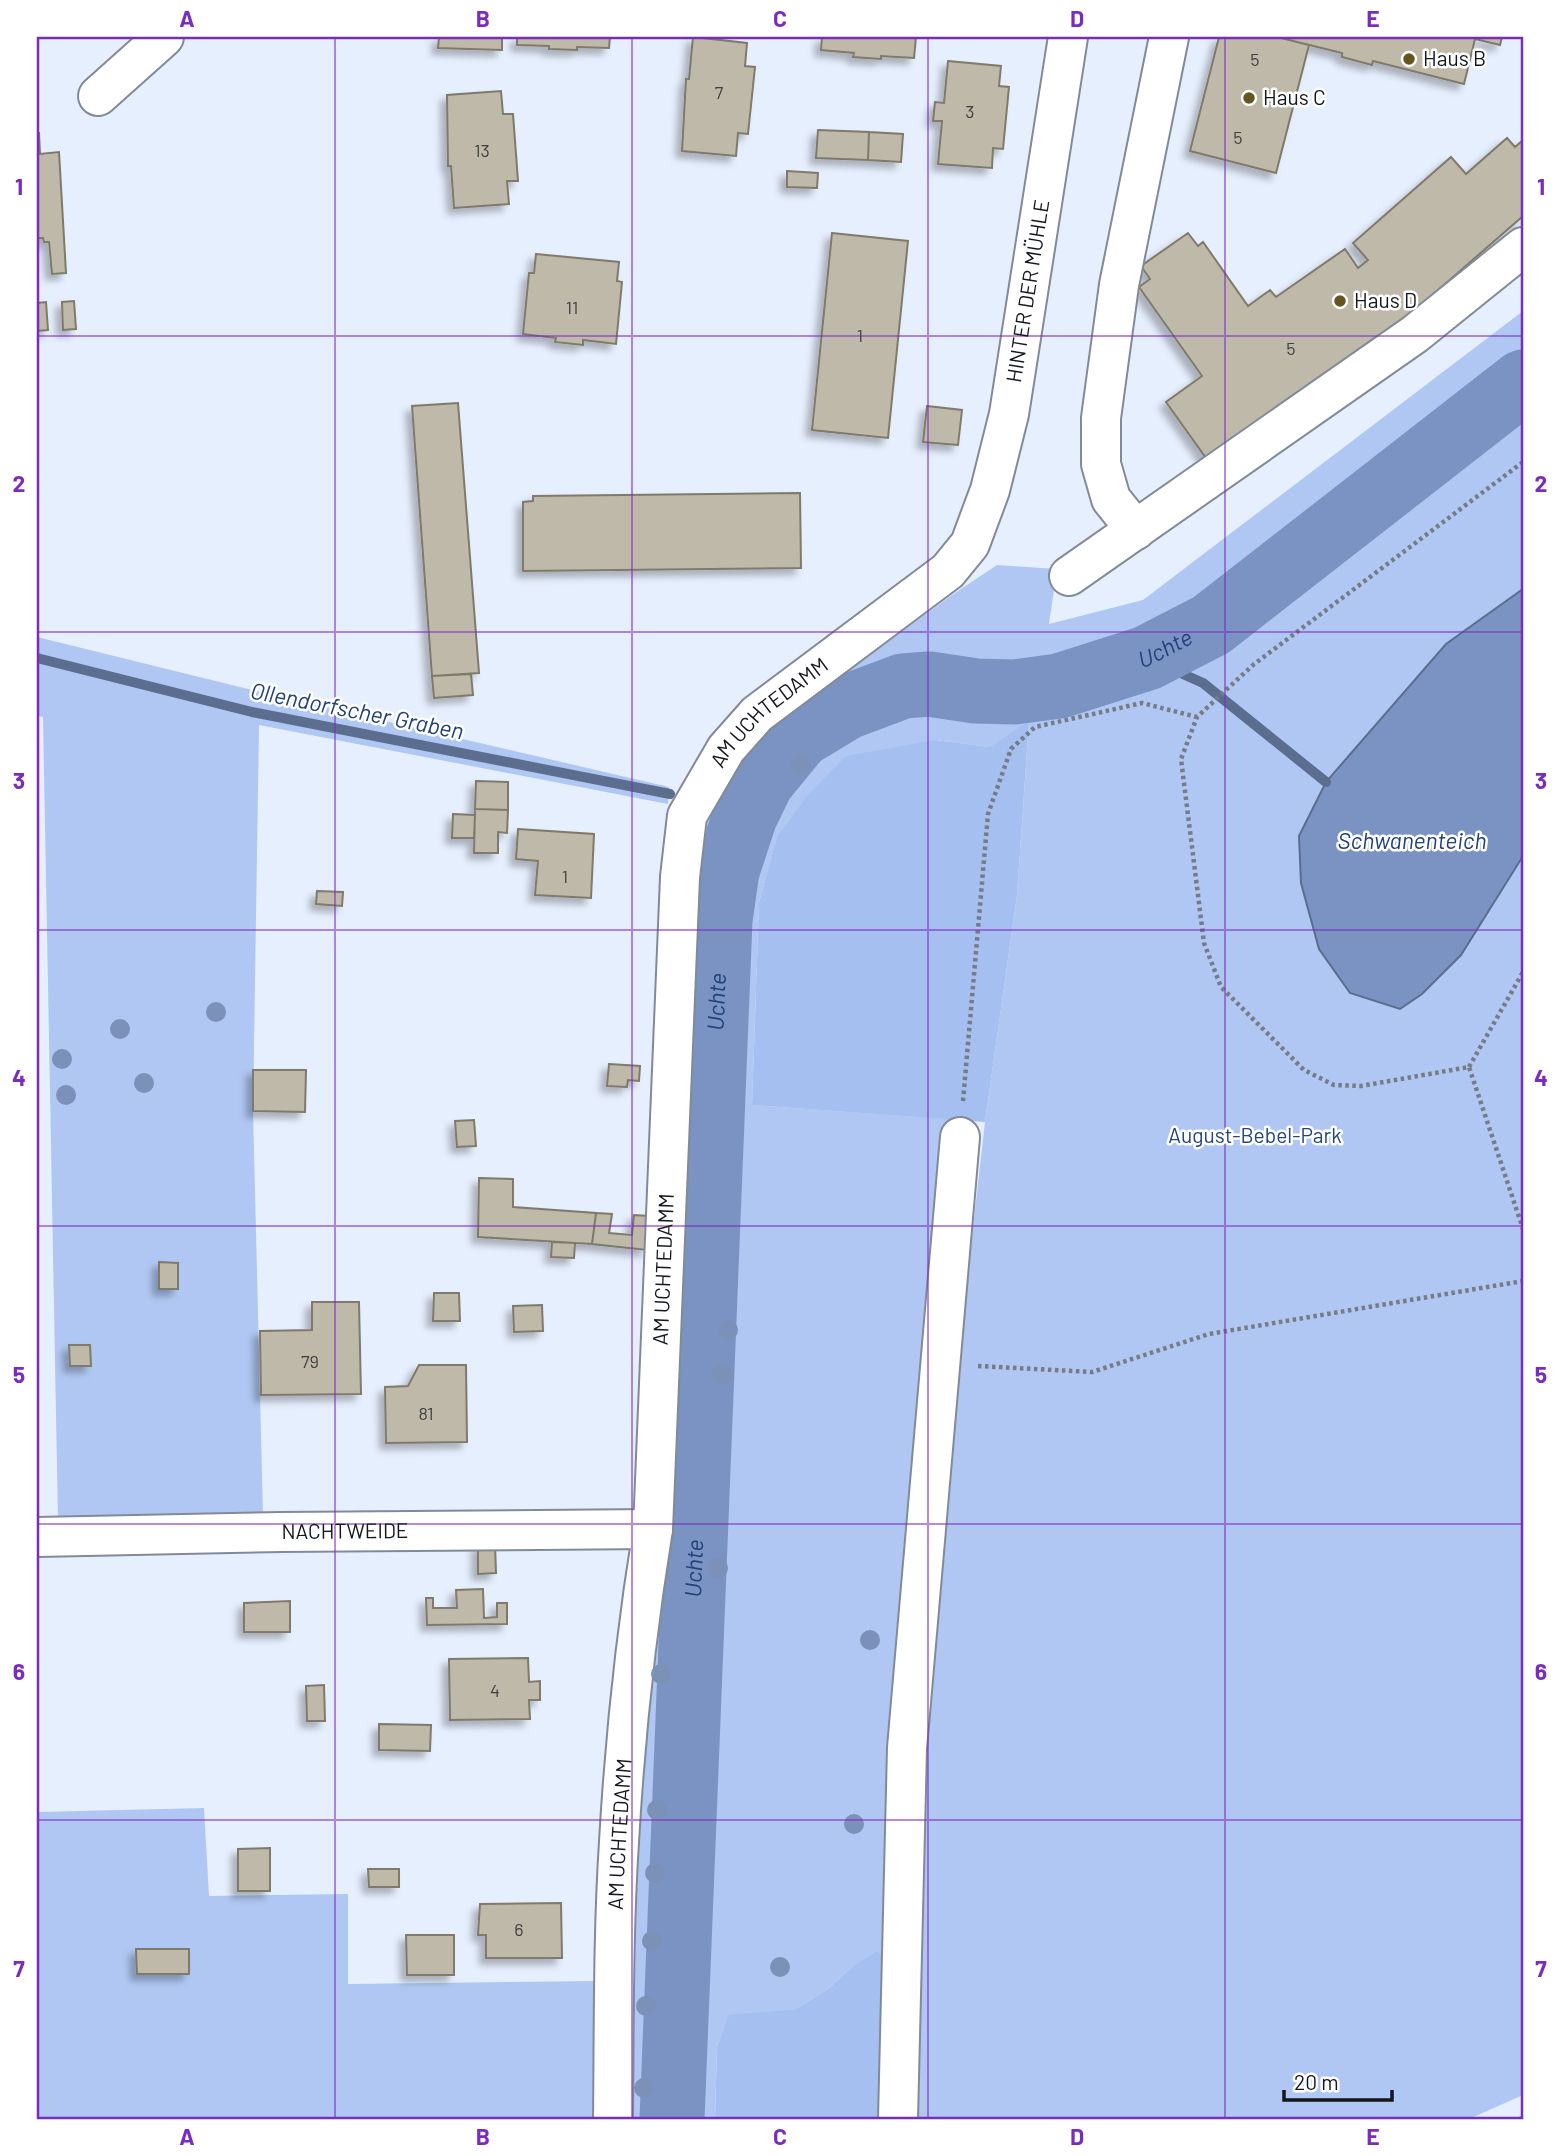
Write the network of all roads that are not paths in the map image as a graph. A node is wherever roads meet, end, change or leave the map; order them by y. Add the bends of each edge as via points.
1 (164, 37) edge
2 (1068, 37) edge
3 (1169, 37) edge
4 (98, 96) dead end
5 (1523, 247) edge
6 (1136, 530) junction
7 (970, 544) joint
8 (1069, 576) dead end
9 (960, 1137) road end
10 (653, 1529) junction
11 (37, 1537) edge
12 (613, 2119) edge
13 (898, 2119) edge

1 - 4 street
2 - 7 street, HINTER DER MÜHLE via 1009,414 990,490
3 - 6 street via 1119,285 1101,418 1101,464 1111,499
5 - 6 street via 1415,334
6 - 8 street
7 - 10 street, AM UCHTEDAMM via 948,570 757,714 726,750 687,816 680,877
9 - 13 street via 907,1748
10 - 11 street, NACHTWEIDE
10 - 12 street, AM UCHTEDAMM via 628,1706 618,1844

